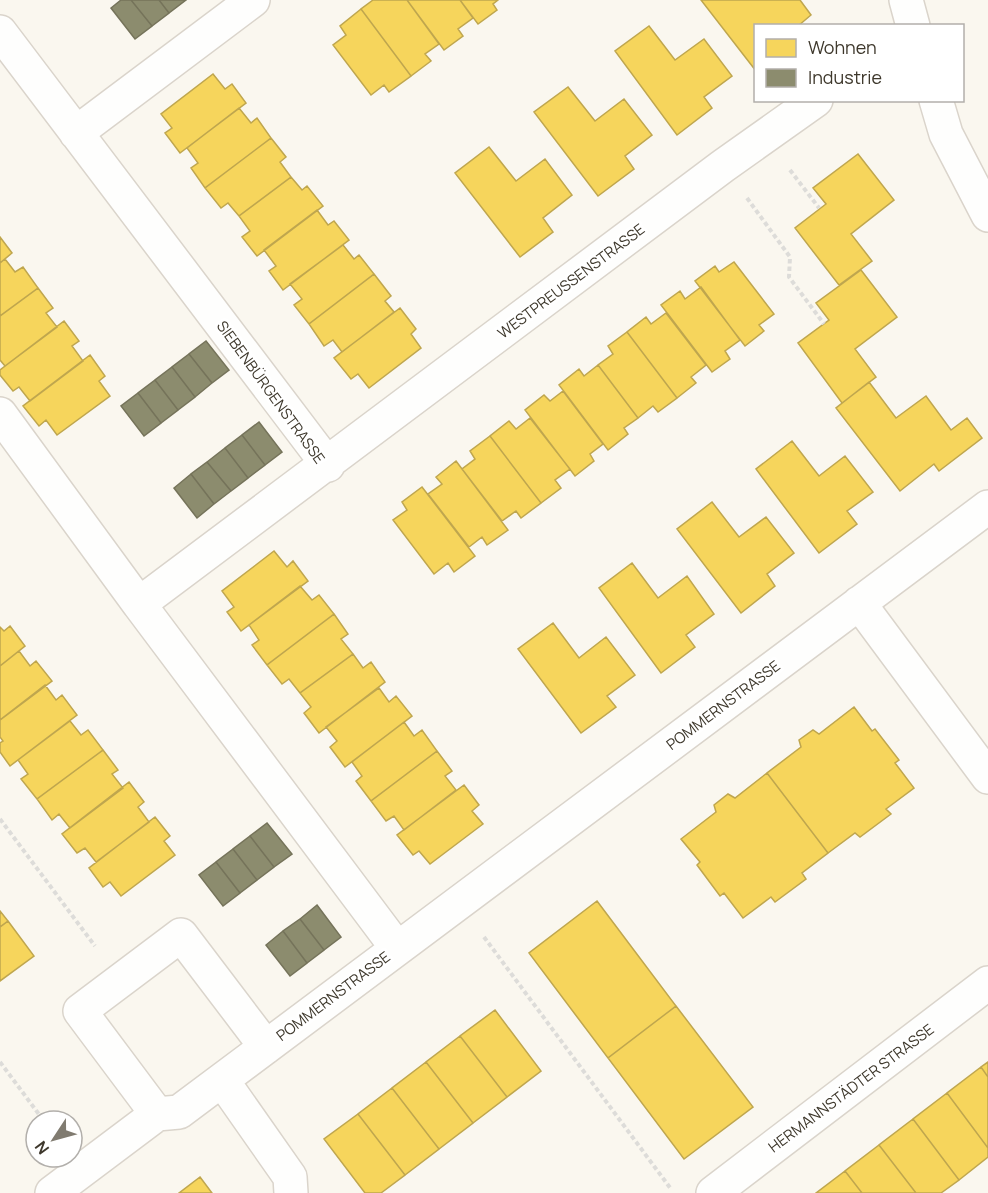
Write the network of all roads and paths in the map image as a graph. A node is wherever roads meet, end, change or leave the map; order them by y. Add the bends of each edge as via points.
1 (253, 0) edge
2 (906, 0) edge
3 (912, 24) edge
4 (0, 32) edge
5 (813, 102) edge
6 (937, 102) edge
7 (76, 133) junction
8 (723, 166) junction
9 (988, 214) edge
10 (824, 324) dead end
11 (0, 414) edge
12 (328, 465) junction
13 (988, 507) edge
14 (859, 603) junction
15 (139, 604) junction
16 (988, 777) edge
17 (0, 819) edge
18 (458, 903) junction
19 (397, 948) junction
20 (121, 980) junction
21 (988, 983) edge
22 (266, 1047) junction
23 (0, 1062) edge
24 (222, 1080) junction
25 (35, 1109) edge
26 (157, 1114) junction
27 (52, 1193) edge
28 (291, 1193) edge
29 (674, 1193) edge
30 (713, 1193) edge

1 - 7 street
2 - 3 street
4 - 7 street, SIEBENBÜRGENSTRASSE
5 - 8 street, WESTPREUSSENSTRASSE
6 - 9 street via 946,134
7 - 12 street, SIEBENBÜRGENSTRASSE
8 - 10 path via 790,257 789,277
8 - 12 street, WESTPREUSSENSTRASSE
11 - 15 street
12 - 15 street, SIEBENBÜRGENSTRASSE
13 - 14 street, POMMERNSTRASSE
14 - 16 street
14 - 18 street, POMMERNSTRASSE
15 - 19 street
17 - 20 path
18 - 19 street, POMMERNSTRASSE
18 - 29 path
19 - 22 street, POMMERNSTRASSE
20 - 22 street, POMMERNSTRASSE via 181,935
20 - 26 street, POMMERNSTRASSE via 80,1011
21 - 30 street, HERMANNSTÄDTER STRASSE
22 - 24 street, POMMERNSTRASSE
23 - 25 path
24 - 26 street, POMMERNSTRASSE via 179,1112
24 - 28 street via 290,1177
26 - 27 street, POMMERNSTRASSE

